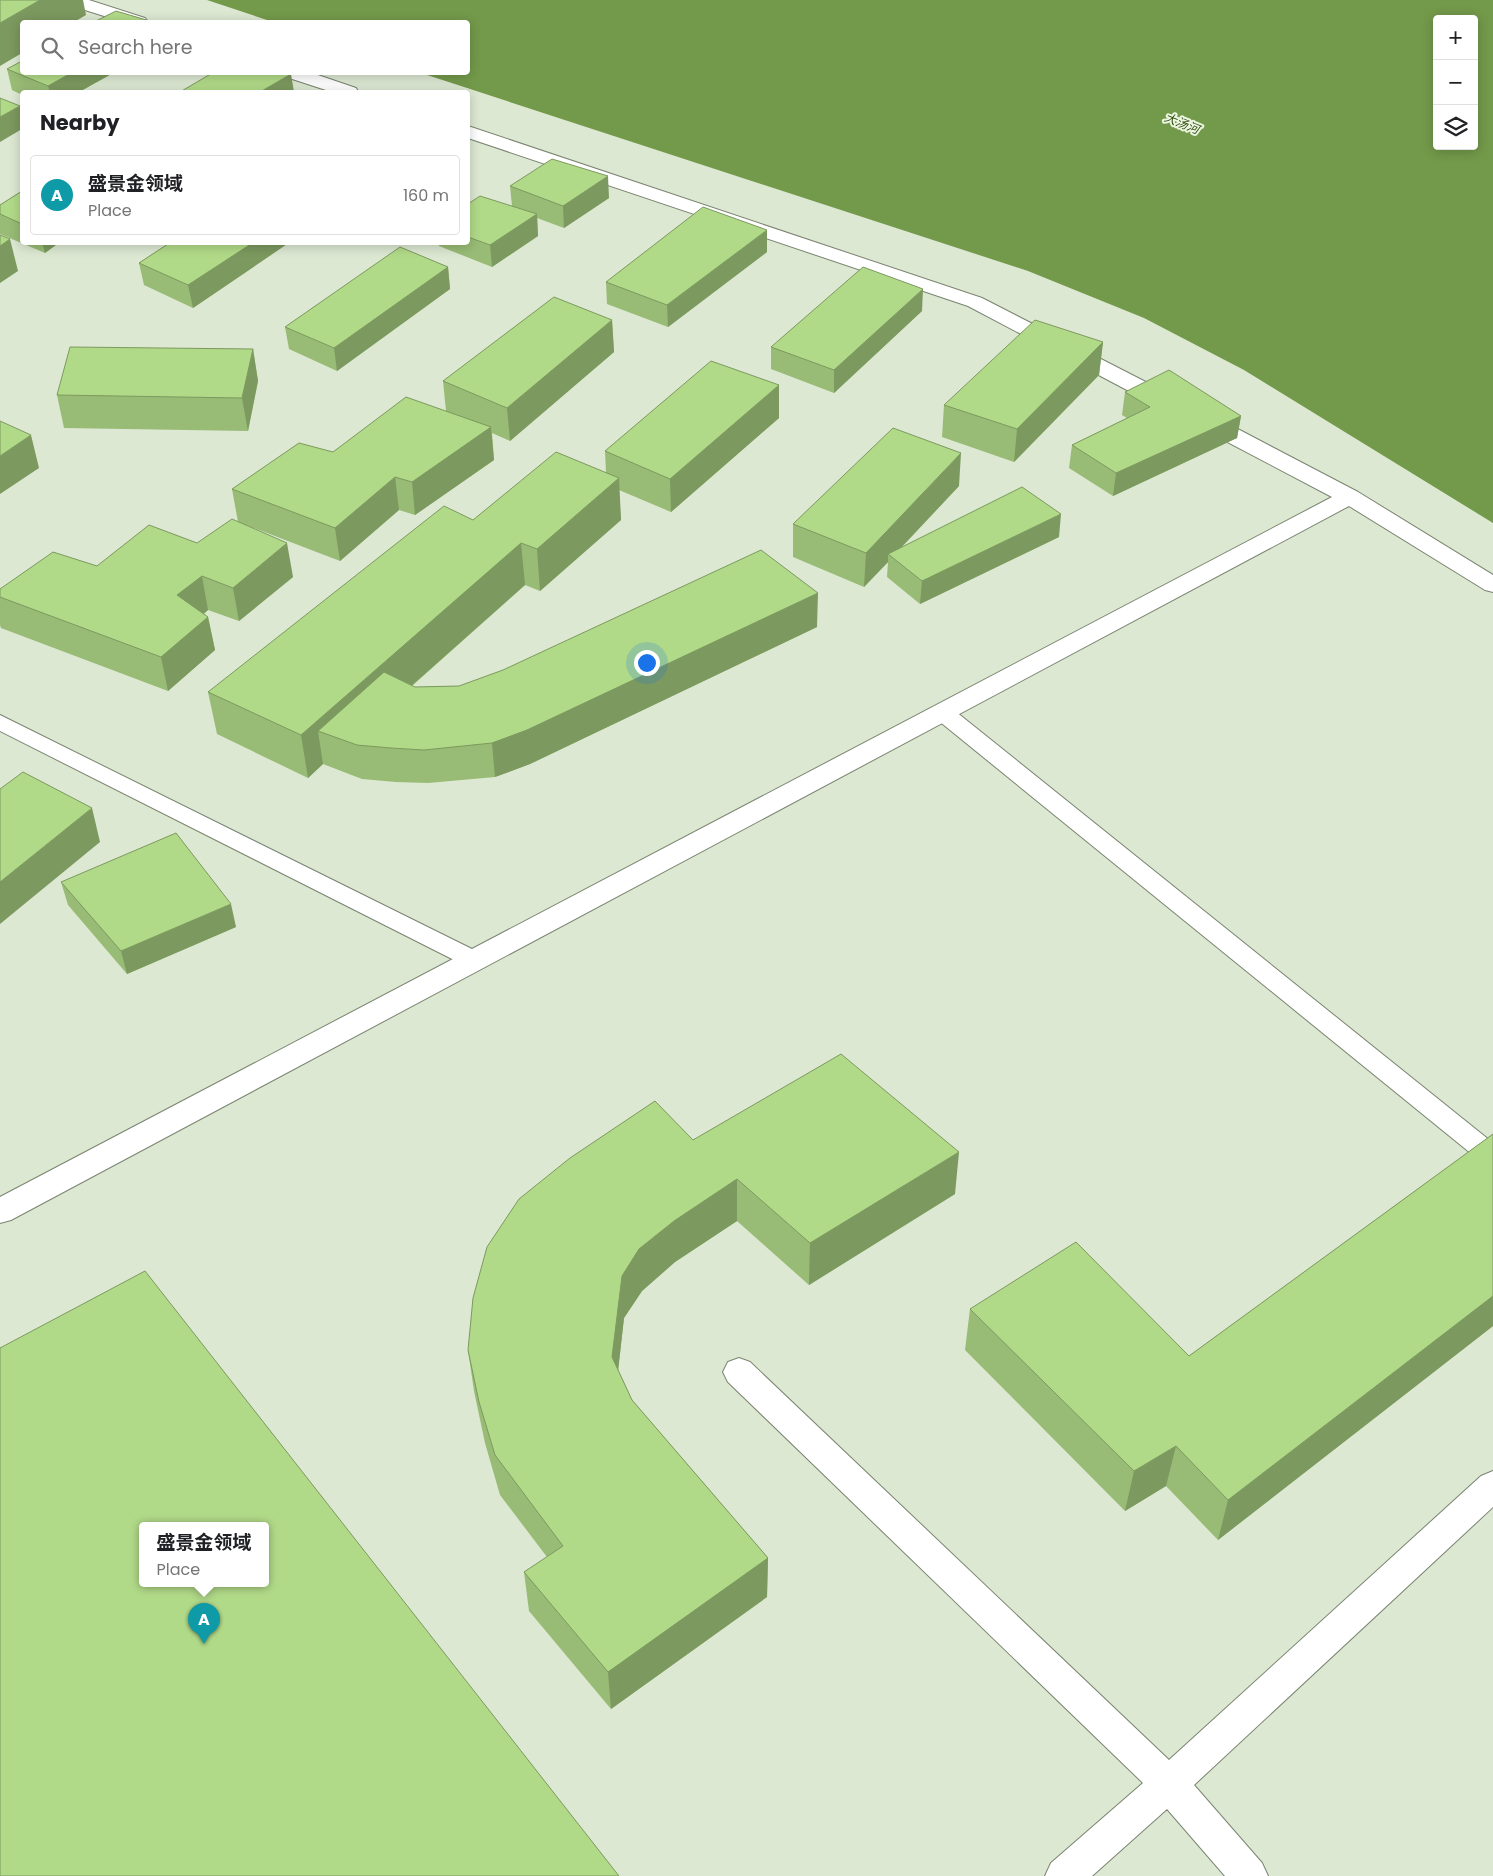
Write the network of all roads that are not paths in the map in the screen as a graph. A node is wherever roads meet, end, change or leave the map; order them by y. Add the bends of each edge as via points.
1 (72, 0) edge
2 (133, 20) edge
3 (298, 75) edge
4 (342, 90) edge
5 (470, 133) edge
6 (1350, 497) junction
7 (1493, 584) edge
8 (942, 712) junction
9 (0, 722) edge
10 (472, 959) junction
11 (1493, 1157) edge
12 (0, 1211) edge
13 (739, 1372) dead end
14 (1493, 1486) edge
15 (1169, 1784) junction
16 (1064, 1876) edge
17 (1249, 1876) edge

1 - 2 street
3 - 4 street
5 - 6 street via 975,302
6 - 7 street
6 - 8 street
8 - 10 street
8 - 11 lane
9 - 10 lane
10 - 12 street
13 - 15 street
14 - 15 street
15 - 16 street
15 - 17 street

